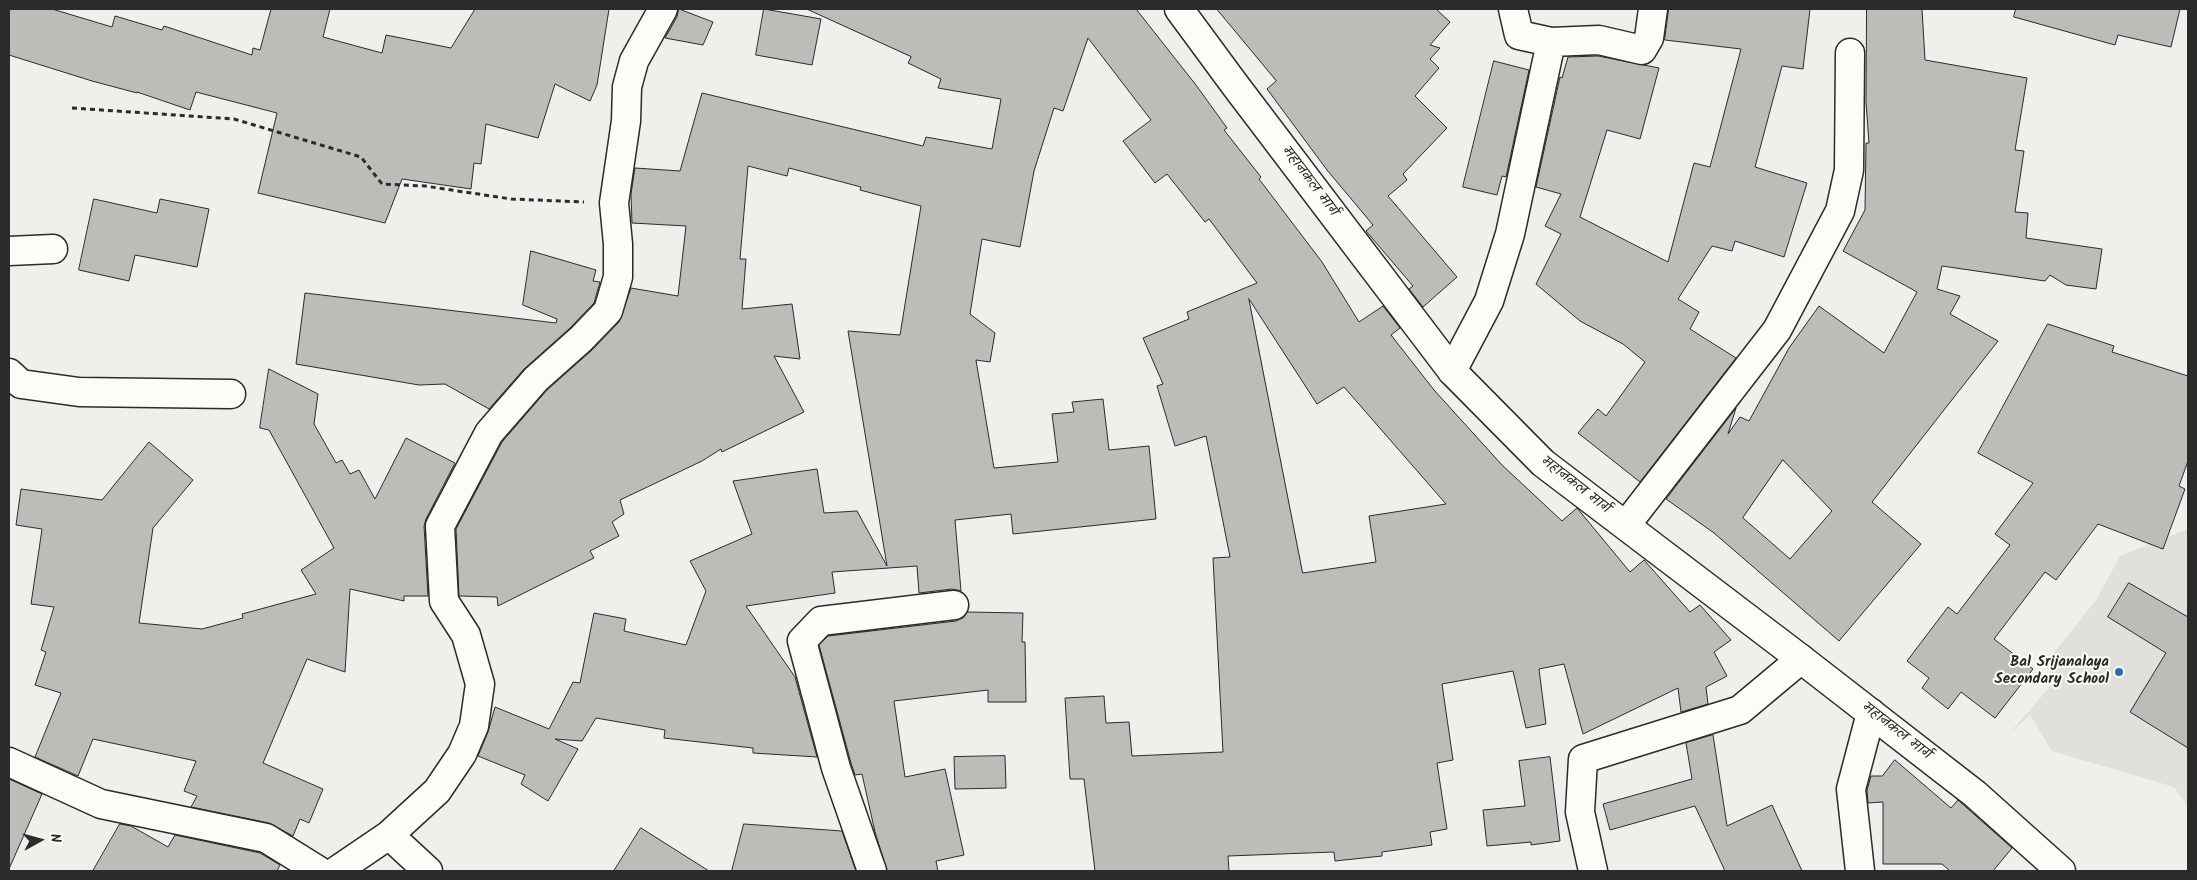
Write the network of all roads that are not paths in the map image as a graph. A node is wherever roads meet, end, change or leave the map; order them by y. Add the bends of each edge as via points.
1 (663, 9) edge
2 (1180, 9) edge
3 (1513, 9) edge
4 (1653, 9) edge
5 (1551, 42) junction
6 (1850, 53) dead end
7 (53, 249) dead end
8 (9, 251) edge
9 (1452, 371) junction
10 (9, 373) edge
11 (231, 394) dead end
12 (1626, 525) junction
13 (954, 605) dead end
14 (1801, 659) junction
15 (1871, 713) junction
16 (9, 762) edge
17 (390, 835) junction
18 (319, 871) edge
19 (336, 871) edge
20 (428, 871) edge
21 (872, 871) edge
22 (1593, 871) edge
23 (1860, 871) edge
24 (2061, 871) edge

1 - 17 street via 634,61 627,87 626,121 614,203 618,277 608,311 536,379 490,433 440,526 444,601 466,635 480,684 474,726 462,754 437,791
2 - 9 street, महानकल मार्ग
3 - 5 street via 1519,35
4 - 5 street via 1648,38 1642,50 1599,40
5 - 9 street via 1510,234 1489,301
6 - 12 street via 1850,170 1840,211 1777,330
7 - 8 street
9 - 12 street, महानकल मार्ग via 1543,463
10 - 11 street via 21,384 79,392
12 - 14 street, महानकल मार्ग
13 - 21 street via 821,621 802,641 836,768
14 - 15 street, महानकल मार्ग
14 - 22 street via 1740,710 1583,759 1580,812
15 - 23 street via 1851,789
15 - 24 street, महानकल मार्ग via 1975,794
16 - 18 street via 101,804 266,838
17 - 19 street
17 - 20 street

